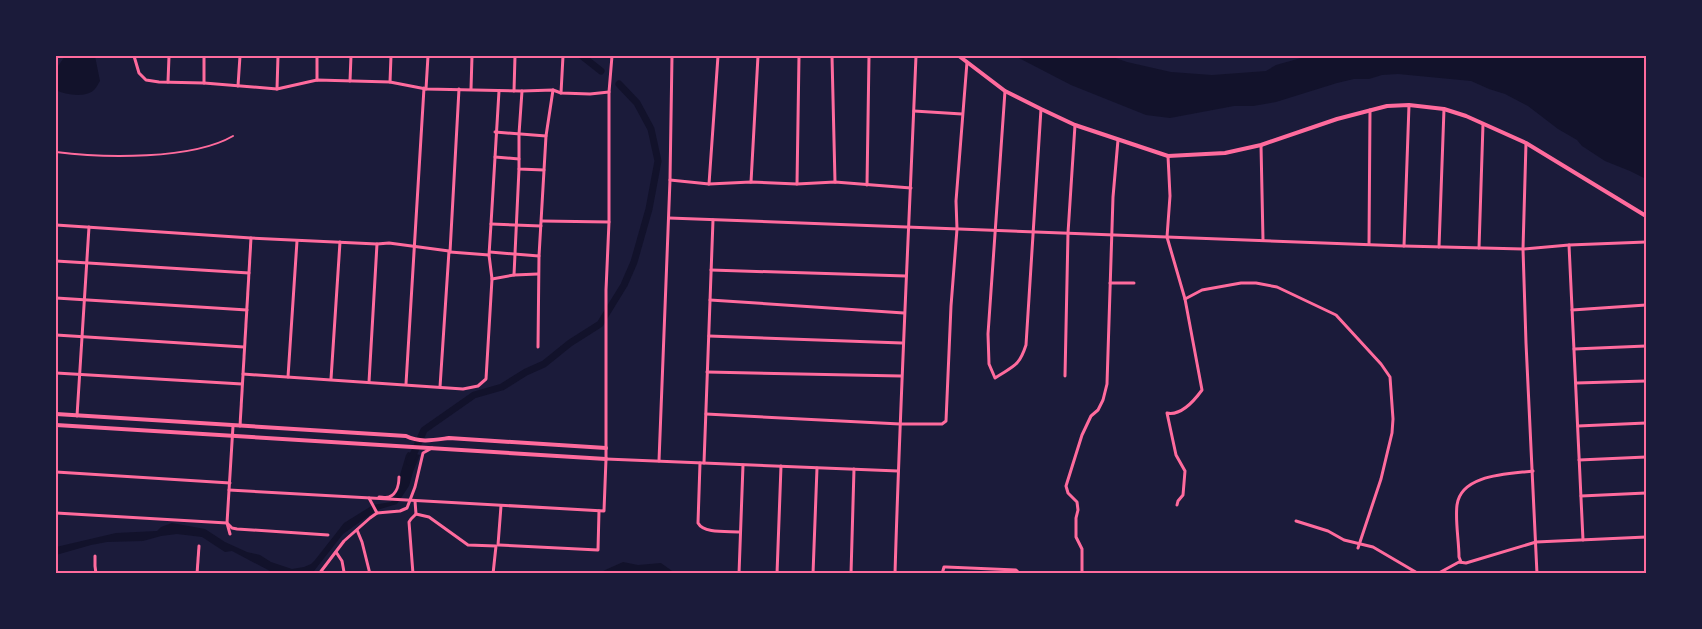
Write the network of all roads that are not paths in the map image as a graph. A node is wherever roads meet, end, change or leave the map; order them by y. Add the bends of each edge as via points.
1 (134, 56) edge
2 (169, 56) edge
3 (204, 56) edge
4 (240, 56) edge
5 (278, 56) edge
6 (317, 56) edge
7 (351, 56) edge
8 (391, 56) edge
9 (428, 56) edge
10 (472, 56) edge
11 (515, 56) edge
12 (563, 56) edge
13 (612, 56) edge
14 (672, 56) edge
15 (718, 56) edge
16 (758, 56) edge
17 (798, 56) edge
18 (832, 56) edge
19 (869, 56) edge
20 (916, 56) edge
21 (959, 56) edge
22 (967, 62) junction
23 (317, 80) junction
24 (350, 81) junction
25 (168, 82) junction
26 (204, 82) junction
27 (390, 82) junction
28 (238, 86) junction
29 (425, 88) junction
30 (277, 89) junction
31 (459, 89) junction
32 (471, 89) junction
33 (553, 90) junction
34 (499, 91) junction
35 (514, 91) junction
36 (522, 91) junction
37 (1005, 91) junction
38 (609, 92) junction
39 (561, 93) junction
40 (1408, 105) junction
41 (1444, 109) junction
42 (1041, 110) junction
43 (1370, 110) junction
44 (914, 111) junction
45 (962, 114) junction
46 (1483, 123) junction
47 (1075, 125) junction
48 (495, 132) junction
49 (519, 134) junction
50 (233, 136) dead end
51 (546, 136) junction
52 (1118, 140) junction
53 (1526, 143) junction
54 (1261, 145) junction
55 (56, 152) edge
56 (1168, 156) junction
57 (495, 157) junction
58 (519, 159) junction
59 (519, 169) junction
60 (544, 170) junction
61 (670, 180) junction
62 (835, 182) junction
63 (751, 183) junction
64 (709, 184) junction
65 (797, 184) junction
66 (867, 185) junction
67 (911, 188) junction
68 (1647, 216) edge
69 (669, 218) junction
70 (713, 220) junction
71 (541, 221) junction
72 (609, 222) junction
73 (491, 224) junction
74 (56, 225) edge
75 (516, 225) junction
76 (541, 226) junction
77 (89, 227) junction
78 (908, 227) junction
79 (957, 229) junction
80 (994, 230) junction
81 (1033, 232) junction
82 (1068, 233) junction
83 (1113, 235) junction
84 (1167, 237) junction
85 (251, 238) junction
86 (298, 240) junction
87 (1263, 240) junction
88 (340, 242) junction
89 (1647, 242) edge
90 (377, 244) junction
91 (1370, 244) junction
92 (1569, 245) junction
93 (415, 246) junction
94 (1404, 246) junction
95 (1439, 247) junction
96 (1479, 248) junction
97 (1523, 249) junction
98 (449, 251) junction
99 (515, 253) junction
100 (489, 254) junction
101 (539, 256) junction
102 (56, 261) edge
103 (87, 263) junction
104 (711, 270) junction
105 (249, 273) junction
106 (538, 274) junction
107 (514, 275) junction
108 (906, 276) junction
109 (492, 279) junction
110 (1110, 283) junction
111 (1134, 283) dead end
112 (56, 298) edge
113 (1185, 299) junction
114 (85, 300) junction
115 (710, 300) junction
116 (1647, 305) edge
117 (1572, 309) junction
118 (247, 310) junction
119 (904, 313) junction
120 (56, 335) edge
121 (82, 336) junction
122 (708, 336) junction
123 (902, 343) junction
124 (1647, 345) edge
125 (538, 346) dead end
126 (244, 347) junction
127 (1574, 349) junction
128 (707, 372) junction
129 (56, 373) edge
130 (80, 374) junction
131 (243, 374) junction
132 (901, 376) junction
133 (1065, 376) dead end
134 (288, 377) junction
135 (331, 379) junction
136 (1647, 381) edge
137 (369, 382) junction
138 (1576, 383) junction
139 (243, 384) junction
140 (406, 384) junction
141 (440, 387) junction
142 (56, 414) edge
143 (706, 414) junction
144 (77, 416) junction
145 (1647, 423) edge
146 (900, 424) junction
147 (56, 425) edge
148 (233, 426) junction
149 (240, 426) junction
150 (1578, 426) junction
151 (232, 435) junction
152 (406, 436) junction
153 (406, 446) junction
154 (431, 447) junction
155 (606, 448) junction
156 (1647, 457) edge
157 (606, 459) junction
158 (1580, 460) junction
159 (658, 461) junction
160 (702, 463) junction
161 (743, 465) junction
162 (781, 466) junction
163 (817, 468) junction
164 (854, 469) junction
165 (898, 471) junction
166 (1533, 471) junction
167 (56, 472) edge
168 (399, 477) dead end
169 (230, 483) junction
170 (229, 490) junction
171 (1647, 493) edge
172 (1581, 496) junction
173 (373, 499) junction
174 (410, 500) junction
175 (415, 501) junction
176 (1178, 505) dead end
177 (501, 506) junction
178 (599, 511) junction
179 (377, 512) junction
180 (56, 513) edge
181 (416, 514) junction
182 (1296, 521) dead end
183 (227, 523) junction
184 (357, 530) junction
185 (740, 532) junction
186 (230, 534) dead end
187 (328, 535) dead end
188 (1647, 537) edge
189 (1583, 540) junction
190 (1536, 542) junction
191 (497, 545) junction
192 (199, 546) dead end
193 (1358, 546) junction
194 (336, 552) junction
195 (96, 556) dead end
196 (1461, 562) junction
197 (984, 571) edge
198 (96, 573) edge
199 (197, 573) edge
200 (319, 573) edge
201 (343, 573) edge
202 (370, 573) edge
203 (413, 573) edge
204 (493, 573) edge
205 (739, 573) edge
206 (777, 573) edge
207 (813, 573) edge
208 (851, 573) edge
209 (895, 573) edge
210 (942, 573) edge
211 (1020, 573) edge
212 (1082, 573) edge
213 (1419, 573) edge
214 (1437, 573) edge
215 (1538, 573) edge

1 - 25 street via 139,73 146,80
2 - 25 street
3 - 26 street
4 - 28 street
5 - 30 street
6 - 23 street
7 - 24 street
8 - 27 street
9 - 29 street
10 - 32 street
11 - 35 street
12 - 39 street
13 - 38 street
14 - 61 street
15 - 64 street
16 - 63 street
17 - 65 street
18 - 62 street
19 - 66 street
20 - 44 street
21 - 22 street
22 - 37 street
22 - 45 street
23 - 24 street
23 - 30 street
24 - 27 street
25 - 26 street
26 - 28 street
27 - 29 street
28 - 30 street
29 - 31 street
29 - 93 street
31 - 32 street
31 - 98 street
32 - 34 street
33 - 36 street
33 - 39 street
33 - 51 street
34 - 35 street
34 - 48 street
35 - 36 street
36 - 49 street
37 - 42 street
37 - 80 street
38 - 39 street
38 - 72 street
40 - 41 street
40 - 43 street
40 - 94 street
41 - 46 street
41 - 95 street
42 - 47 street
42 - 81 street
43 - 54 street
43 - 91 street
44 - 45 street
44 - 67 street
45 - 79 street
46 - 53 street
46 - 96 street
47 - 52 street
47 - 82 street
48 - 49 street
48 - 57 street
49 - 51 street
49 - 58 street
50 - 55 street via 220,144 184,151 137,155
51 - 60 street
52 - 56 street
52 - 83 street
53 - 68 street
53 - 97 street
54 - 56 street via 1225,153
54 - 87 street
56 - 84 street
57 - 58 street
57 - 73 street
58 - 59 street
59 - 60 street
59 - 75 street
60 - 71 street
61 - 64 street
61 - 69 street
62 - 65 street
62 - 66 street
63 - 64 street
63 - 65 street
66 - 67 street
67 - 78 street
69 - 70 street
69 - 159 street
70 - 78 street
70 - 104 street
71 - 72 street
71 - 76 street
72 - 155 street
73 - 75 street
73 - 100 street
74 - 77 street
75 - 76 street
75 - 99 street
76 - 101 street
77 - 85 street
77 - 103 street
78 - 79 street
78 - 108 street
79 - 80 street
79 - 146 street via 946,421
80 - 81 street
80 - 81 street via 988,350 995,378 1020,362 1026,345
81 - 82 street
82 - 83 street
82 - 133 street
83 - 84 street
83 - 110 street
84 - 87 street
84 - 113 street
85 - 86 street
85 - 105 street
86 - 88 street
86 - 134 street
87 - 91 street
88 - 90 street
88 - 135 street
89 - 92 street
90 - 93 street
90 - 137 street
91 - 94 street
92 - 97 street
92 - 117 street
93 - 98 street
93 - 140 street
94 - 95 street
95 - 96 street
96 - 97 street
97 - 166 street
98 - 100 street
98 - 141 street
99 - 100 street
99 - 101 street
99 - 107 street
100 - 109 street
101 - 106 street
102 - 103 street
103 - 105 street
103 - 114 street
104 - 108 street
104 - 115 street
105 - 118 street
106 - 107 street
106 - 125 street
107 - 109 street
108 - 119 street
109 - 141 street via 486,380 463,389
110 - 111 street
110 - 212 street via 1107,384 1103,400 1082,435 1066,486 1077,502 1076,537 1082,549
112 - 114 street
113 - 176 street via 1202,390 1184,409 1167,413 1176,455 1185,471
113 - 193 street via 1202,290 1241,283 1277,286 1336,315 1381,364 1390,377 1392,433
114 - 118 street
114 - 121 street
115 - 119 street
115 - 122 street
116 - 117 street
117 - 127 street
118 - 126 street
119 - 123 street
120 - 121 street
121 - 126 street
121 - 130 street
122 - 123 street
122 - 128 street
123 - 132 street
124 - 127 street
126 - 131 street
127 - 138 street
128 - 132 street
128 - 143 street
129 - 130 street
130 - 139 street
130 - 144 street
131 - 134 street
131 - 139 street
132 - 146 street
134 - 135 street
135 - 137 street
136 - 138 street
137 - 140 street
138 - 150 street
139 - 149 street
140 - 141 street
142 - 144 street
143 - 146 street
143 - 160 street
144 - 148 street
145 - 150 street
146 - 165 street
147 - 151 street
148 - 149 street
148 - 151 street
149 - 152 street
150 - 158 street
151 - 153 street
151 - 169 street
152 - 153 street
152 - 155 street via 432,441 448,438
153 - 154 street
154 - 157 street
154 - 174 street via 423,453
155 - 157 street
156 - 158 street
157 - 159 street
157 - 178 street via 604,511
158 - 172 street
159 - 160 street
160 - 161 street
160 - 185 street via 700,527
161 - 162 street
161 - 185 street
162 - 163 street
162 - 206 street
163 - 164 street
163 - 207 street
164 - 165 street
164 - 208 street
165 - 209 street
166 - 190 street
166 - 196 street via 1495,476 1470,484 1461,493 1457,504
167 - 169 street
168 - 173 street via 395,492
169 - 170 street
170 - 173 street
170 - 183 street
171 - 172 street
172 - 189 street
173 - 174 street
173 - 179 street
174 - 175 street
174 - 179 street via 407,508 400,511
175 - 177 street
175 - 181 street
177 - 178 street
177 - 191 street
178 - 191 street via 598,550
179 - 184 street
180 - 183 street
181 - 191 street via 429,517 468,545
181 - 203 street via 409,522
182 - 193 street
183 - 186 street
183 - 187 street via 237,529
184 - 194 street
184 - 202 street
185 - 205 street
188 - 189 street
189 - 190 street
190 - 196 street
190 - 215 street
191 - 204 street
192 - 199 street
193 - 213 street via 1373,547
194 - 200 street
194 - 201 street
195 - 198 street
196 - 214 street
197 - 210 street via 944,567
197 - 211 street

